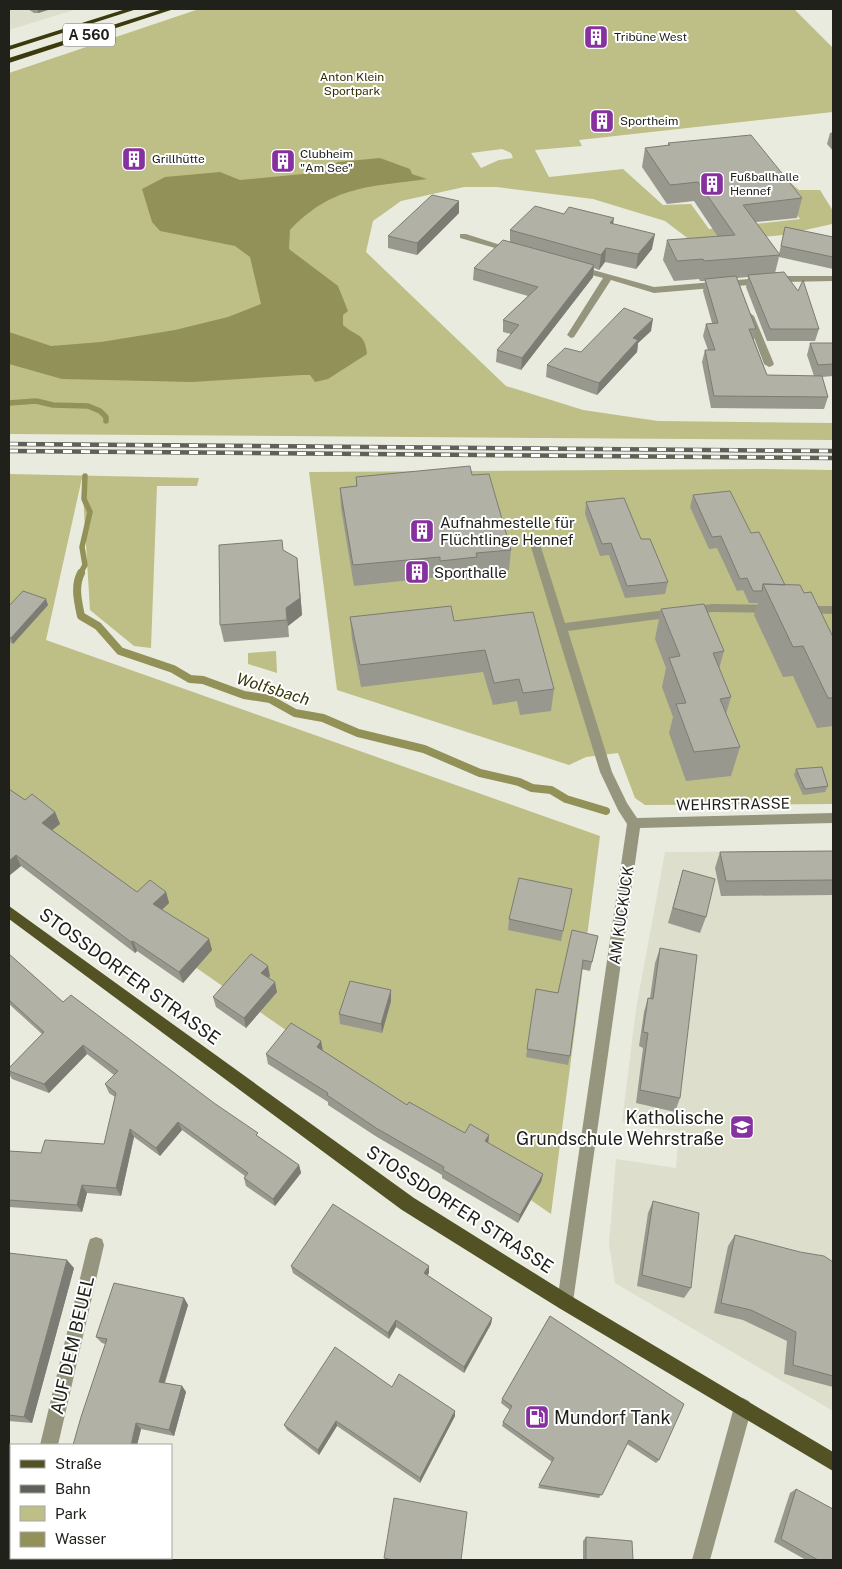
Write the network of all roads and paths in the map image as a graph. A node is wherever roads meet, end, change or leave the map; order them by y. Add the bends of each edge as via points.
1 (133, 9) edge
2 (170, 9) edge
3 (9, 48) edge
4 (9, 61) edge
5 (463, 236) dead end
6 (518, 251) edge
7 (572, 267) edge
8 (608, 278) junction
9 (833, 279) edge
10 (748, 310) edge
11 (571, 335) dead end
12 (769, 364) dead end
13 (535, 544) dead end
14 (833, 610) edge
15 (561, 628) junction
16 (833, 818) edge
17 (634, 823) junction
18 (9, 912) edge
19 (96, 1245) dead end
20 (565, 1302) junction
21 (743, 1407) junction
22 (49, 1444) edge
23 (833, 1462) edge
24 (701, 1560) edge

1 - 3 highway, A 560
2 - 4 highway, A 560
5 - 6 street
7 - 8 street
8 - 9 street via 654,290 740,287 786,279
8 - 11 street
10 - 12 street
13 - 15 street
14 - 15 street via 712,608
15 - 17 street via 606,772
16 - 17 street, WEHRSTRASSE
17 - 20 street, AM KUCKUCK
18 - 20 main road, STOSSDORFER STRASSE via 408,1204
19 - 22 street, AUF DEM BEUEL
20 - 21 main road, STOSSDORFER STRASSE
21 - 23 main road, STOSSDORFER STRASSE
21 - 24 street

